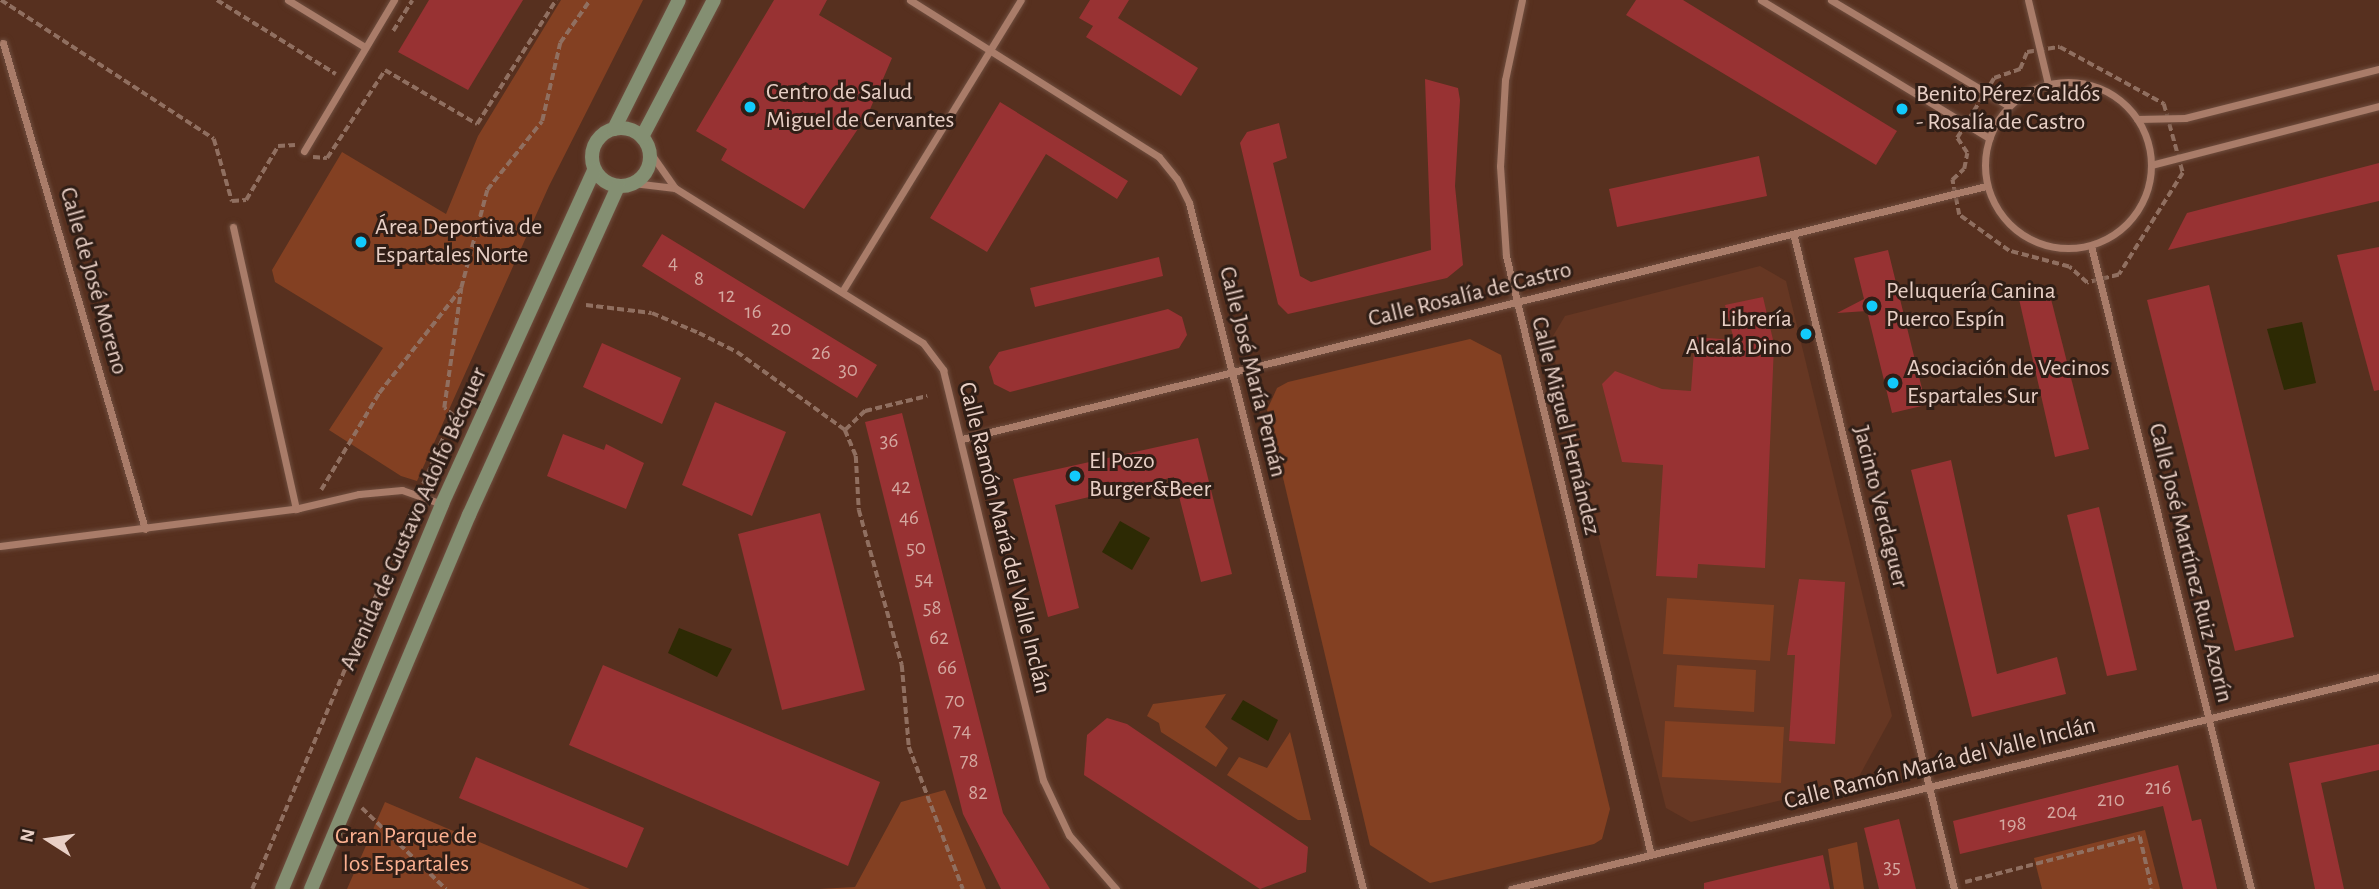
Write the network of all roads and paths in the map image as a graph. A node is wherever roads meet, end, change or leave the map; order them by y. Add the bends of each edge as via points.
1 (1, 0) edge
2 (218, 0) edge
3 (288, 0) edge
4 (394, 0) edge
5 (412, 0) edge
6 (556, 0) edge
7 (590, 0) edge
8 (679, 0) edge
9 (714, 0) edge
10 (910, 0) edge
11 (1021, 0) edge
12 (1522, 0) edge
13 (1761, 0) edge
14 (1831, 0) edge
15 (2028, 0) edge
16 (3, 43) dead end
17 (385, 44) dead end
18 (365, 47) junction
19 (991, 49) junction
20 (2040, 49) junction
21 (2379, 69) edge
22 (346, 80) junction
23 (2048, 85) junction
24 (1987, 92) junction
25 (2009, 106) junction
26 (2379, 106) edge
27 (2169, 118) junction
28 (2137, 119) junction
29 (1966, 124) junction
30 (614, 129) junction
31 (642, 137) junction
32 (1989, 138) junction
33 (304, 150) junction
34 (649, 151) junction
35 (2180, 156) junction
36 (2151, 165) junction
37 (594, 170) junction
38 (633, 183) junction
39 (618, 186) junction
40 (1986, 186) junction
41 (675, 188) junction
42 (1954, 195) junction
43 (233, 227) dead end
44 (1794, 237) junction
45 (2091, 246) junction
46 (2099, 279) junction
47 (461, 289) junction
48 (843, 290) junction
49 (1516, 303) junction
50 (586, 305) dead end
51 (1233, 375) junction
52 (927, 396) dead end
53 (453, 415) junction
54 (845, 430) junction
55 (474, 433) junction
56 (962, 439) junction
57 (417, 495) junction
58 (442, 504) junction
59 (311, 505) junction
60 (296, 509) junction
61 (145, 529) junction
62 (0, 546) edge
63 (2379, 677) edge
64 (2209, 718) junction
65 (1928, 787) junction
66 (367, 812) dead end
67 (1651, 855) junction
68 (1953, 887) edge
69 (252, 889) edge
70 (282, 889) edge
71 (312, 889) edge
72 (446, 889) edge
73 (963, 889) edge
74 (1116, 889) edge
75 (1363, 889) edge
76 (1511, 889) edge
77 (2152, 889) edge
78 (2251, 889) edge

1 - 33 path via 214,139 232,201 246,200 278,146 291,142
2 - 22 path
3 - 18 street
4 - 18 street
5 - 17 path
6 - 33 path via 477,124 385,70 327,158
7 - 47 path via 560,43 542,121 487,190
8 - 30 street
9 - 31 street
10 - 19 street, Calle José María Pemán
11 - 19 street
12 - 49 street, Calle Miguel Hernández via 1505,80 1500,166
13 - 29 street
14 - 24 street
15 - 20 street
16 - 61 street, Calle de José Moreno
18 - 22 street
19 - 48 street
19 - 51 street, Calle José María Pemán via 1159,157 1177,179
20 - 23 street
20 - 24 path via 2027,52 2012,75 1994,78
20 - 27 path via 2060,47 2117,76 2164,104
21 - 27 street
22 - 33 street
23 - 25 street
23 - 28 street via 2103,89
24 - 25 street
24 - 29 path
25 - 32 street
26 - 35 street
27 - 28 street
27 - 35 path
28 - 36 street
29 - 32 street
29 - 42 path via 1958,138 1967,153 1964,169 1952,180
30 - 31 street
30 - 37 street via 594,145
31 - 34 street
32 - 40 street
34 - 38 street via 647,170
34 - 41 street, Calle Ramón María del Valle Inclán
35 - 36 street
35 - 46 path via 2183,173 2137,237 2123,269
36 - 45 street via 2141,205 2124,227
37 - 39 street
37 - 55 street, Avenida de Gustavo Adolfo Bécquer
38 - 39 street
38 - 41 street, Calle Ramón María del Valle Inclán
39 - 71 street, Avenida de Gustavo Adolfo Bécquer via 464,527
40 - 42 street, Calle Rosalía de Castro
40 - 45 street via 2013,229 2037,244
41 - 48 street, Calle Ramón María del Valle Inclán
42 - 44 street, Calle Rosalía de Castro
42 - 46 path via 1959,215 2009,251 2069,267 2087,283
43 - 60 street
44 - 49 street, Calle Rosalía de Castro
44 - 65 street, Jacinto Verdaguer
45 - 46 street, Calle José Martínez Ruiz Azorín
46 - 64 street, Calle José Martínez Ruiz Azorín
47 - 53 path via 444,408
47 - 59 path via 379,393
48 - 56 street, Calle Ramón María del Valle Inclán via 923,343 943,370
49 - 51 street, Calle Rosalía de Castro
49 - 67 street, Calle Miguel Hernández
50 - 54 path via 652,313 699,333 737,352
51 - 56 street, Calle Rosalía de Castro
51 - 75 street, Calle José María Pemán
52 - 54 path via 865,411
53 - 55 path
53 - 57 path
54 - 73 path via 856,456 859,510 902,665 909,747
55 - 58 street, Avenida de Gustavo Adolfo Bécquer
56 - 74 street, Calle Ramón María del Valle Inclán via 1043,780 1069,835
57 - 58 street
57 - 59 street via 381,492
57 - 69 path
58 - 70 street, Avenida de Gustavo Adolfo Bécquer
59 - 60 street
60 - 61 street
61 - 62 street
63 - 64 street, Calle Ramón María del Valle Inclán
64 - 65 street, Calle Ramón María del Valle Inclán
64 - 78 street, Calle José Martínez Ruiz Azorín
65 - 67 street, Calle Ramón María del Valle Inclán
65 - 68 street, Jacinto Verdaguer
66 - 72 path
67 - 76 street, Calle Ramón María del Valle Inclán
68 - 77 path via 2140,837

